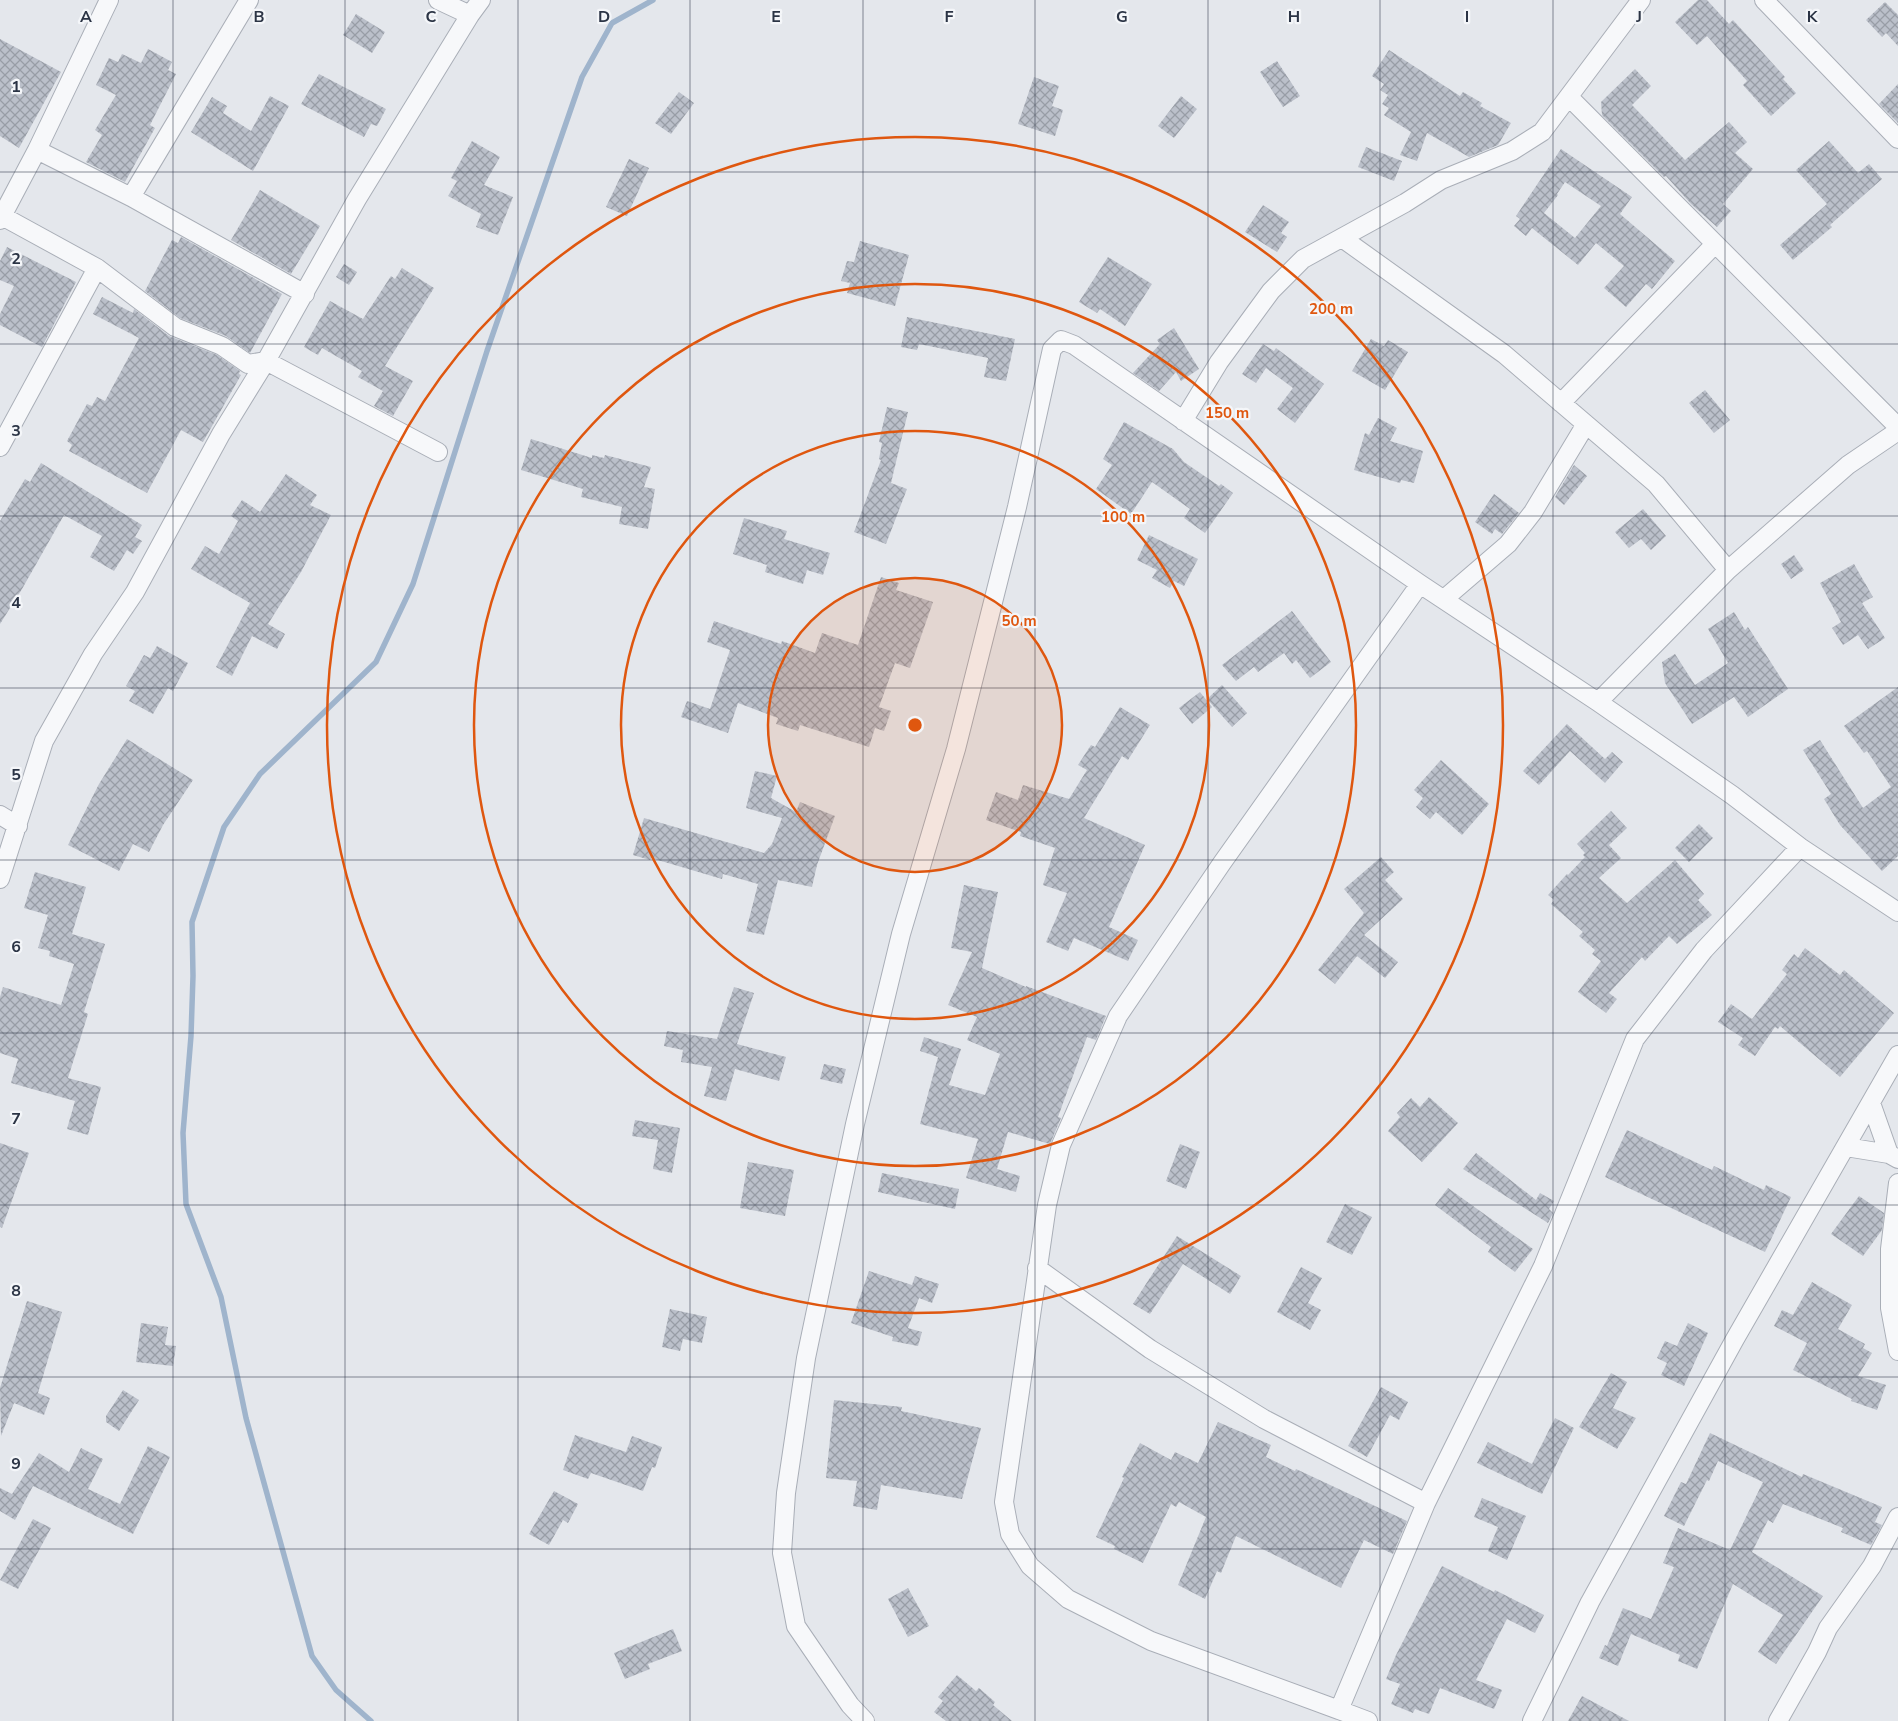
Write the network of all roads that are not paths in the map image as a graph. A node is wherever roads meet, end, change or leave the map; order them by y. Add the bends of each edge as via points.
1 (109, 0) edge
2 (249, 0) edge
3 (438, 0) edge
4 (481, 0) edge
5 (1641, 0) edge
6 (1764, 0) edge
7 (470, 15) junction
8 (1569, 97) junction
9 (1898, 139) edge
10 (37, 150) junction
11 (131, 197) junction
12 (1, 218) edge
13 (1342, 238) junction
14 (1715, 244) junction
15 (97, 268) junction
16 (305, 294) junction
17 (266, 361) junction
18 (1561, 403) junction
19 (1183, 421) junction
20 (1586, 424) junction
21 (1898, 427) edge
22 (1898, 431) edge
23 (0, 447) edge
24 (438, 452) dead end
25 (1728, 570) junction
26 (1420, 584) junction
27 (1444, 599) junction
28 (1598, 702) junction
29 (0, 815) edge
30 (18, 826) junction
31 (1800, 847) junction
32 (0, 879) edge
33 (1898, 912) edge
34 (1898, 1056) edge
35 (1871, 1103) junction
36 (1846, 1147) junction
37 (1894, 1157) edge
38 (1898, 1183) edge
39 (1038, 1268) junction
40 (1898, 1351) edge
41 (1426, 1503) junction
42 (1898, 1517) edge
43 (1339, 1710) junction
44 (865, 1721) edge
45 (1368, 1721) edge
46 (1532, 1721) edge
47 (1778, 1721) edge

1 - 10 street
2 - 11 street
3 - 7 street
4 - 7 street
5 - 8 street
6 - 9 street
7 - 16 street via 358,199
8 - 13 street via 1542,132 1512,151 1441,180
8 - 14 street
10 - 11 street
10 - 12 street
11 - 16 street
12 - 15 street
13 - 18 street via 1504,354
13 - 19 street via 1303,259 1272,291 1219,362
14 - 18 street
14 - 21 street
15 - 17 street via 175,327 222,346 248,364
15 - 23 street
16 - 17 street
17 - 24 street
17 - 30 street via 221,434 135,592 93,654 44,741
18 - 20 street
19 - 26 street
19 - 44 street via 1074,345 1061,340 1052,349 1017,507 956,749 901,934 873,1048 806,1358 786,1493 782,1553 796,1626 850,1705
20 - 25 street via 1656,484
20 - 27 street via 1534,512 1508,544
22 - 25 street via 1848,465
25 - 28 street
26 - 27 street
26 - 39 street via 1118,1016 1060,1146
27 - 28 street
28 - 31 street via 1732,795
29 - 30 street
30 - 32 street
31 - 33 street
31 - 41 street via 1704,950 1635,1039 1543,1266
34 - 35 street
35 - 36 street
35 - 37 street
36 - 37 street
36 - 46 street via 1735,1339 1590,1602
38 - 40 street via 1890,1249 1890,1308
39 - 41 street via 1150,1349 1264,1419
39 - 43 street via 1004,1502 1010,1534 1030,1566 1068,1599 1151,1641
41 - 43 street
42 - 47 street via 1872,1566 1828,1628
43 - 45 street

